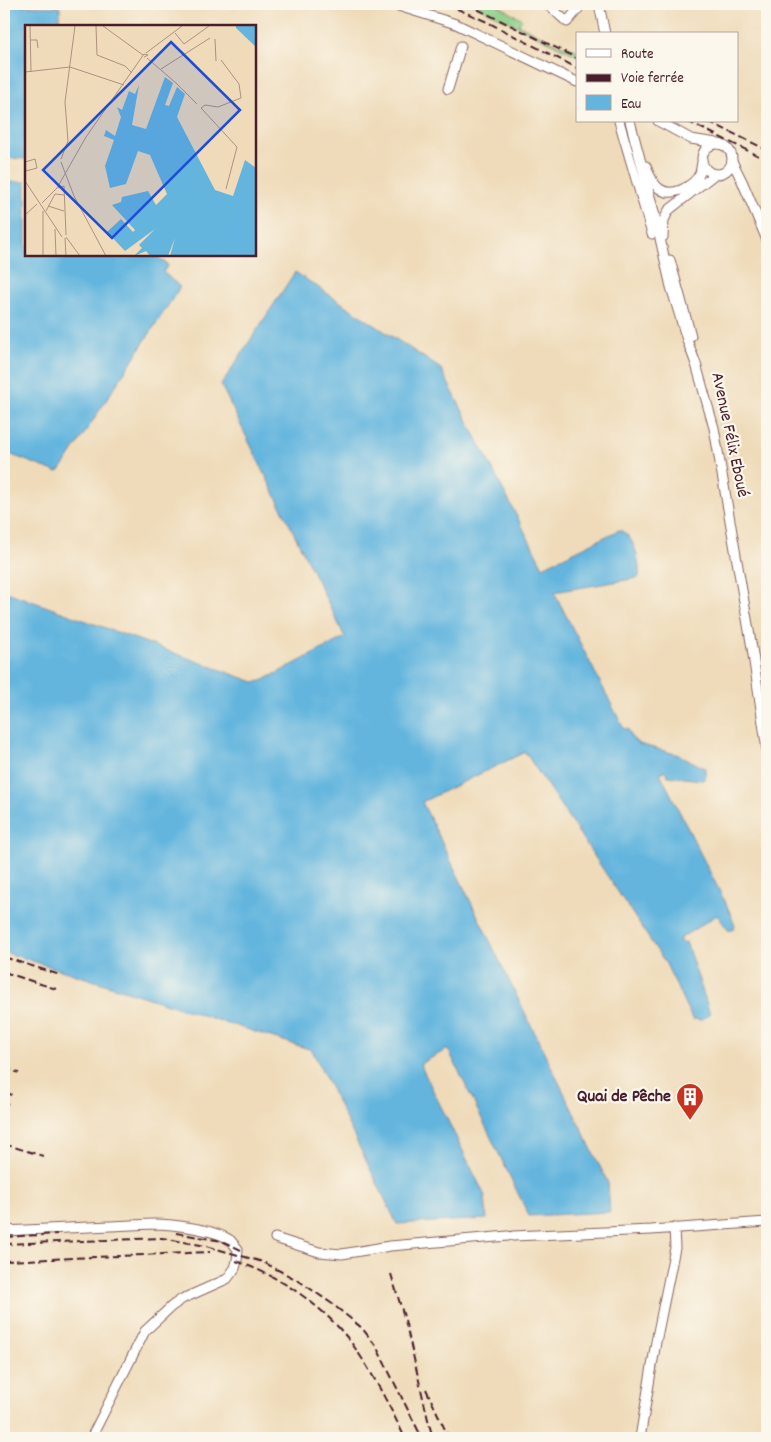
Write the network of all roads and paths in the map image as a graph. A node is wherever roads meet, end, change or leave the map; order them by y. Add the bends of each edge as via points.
1 (392, 4) edge
2 (547, 4) edge
3 (580, 4) edge
4 (599, 4) edge
5 (605, 32) edge
6 (461, 46) dead end
7 (542, 65) junction
8 (576, 82) edge
9 (576, 87) edge
10 (448, 89) dead end
11 (619, 122) edge
12 (630, 122) edge
13 (660, 122) edge
14 (691, 139) junction
15 (716, 144) junction
16 (702, 159) junction
17 (732, 160) junction
18 (718, 174) junction
19 (648, 181) junction
20 (742, 181) junction
21 (668, 193) junction
22 (653, 208) junction
23 (670, 209) junction
24 (663, 237) junction
25 (767, 240) edge
26 (671, 287) junction
27 (696, 364) junction
28 (767, 750) edge
29 (767, 1222) edge
30 (674, 1228) junction
31 (4, 1231) edge
32 (275, 1238) dead end
33 (91, 1438) edge
34 (640, 1438) edge

1 - 7 street via 456,24
2 - 3 street via 567,22
4 - 5 street
6 - 10 street
7 - 8 street
7 - 9 street
11 - 26 street
12 - 19 street, Avenue Félix Eboué
13 - 14 street
14 - 15 street
14 - 16 street
15 - 16 street via 706,147
15 - 17 street via 728,148
16 - 18 street via 707,171
16 - 21 street via 700,173 694,180 682,189
17 - 18 street via 728,169
17 - 20 street
18 - 20 street
18 - 23 street
19 - 21 street
19 - 22 street, Avenue Félix Eboué
20 - 25 street
21 - 23 street
22 - 23 street
22 - 24 street, Avenue Félix Eboué
22 - 26 street, Avenue Félix Eboué
23 - 24 street via 664,220
24 - 27 street, Avenue Félix Eboué via 689,325
26 - 27 street, Avenue Félix Eboué
27 - 28 street, Avenue Félix Eboué via 714,428
29 - 30 street
30 - 32 street via 510,1236 390,1246 342,1254 319,1252
30 - 34 street via 675,1248
31 - 33 street via 173,1224 218,1235 230,1240 238,1249 235,1268 227,1279 182,1299 145,1331

